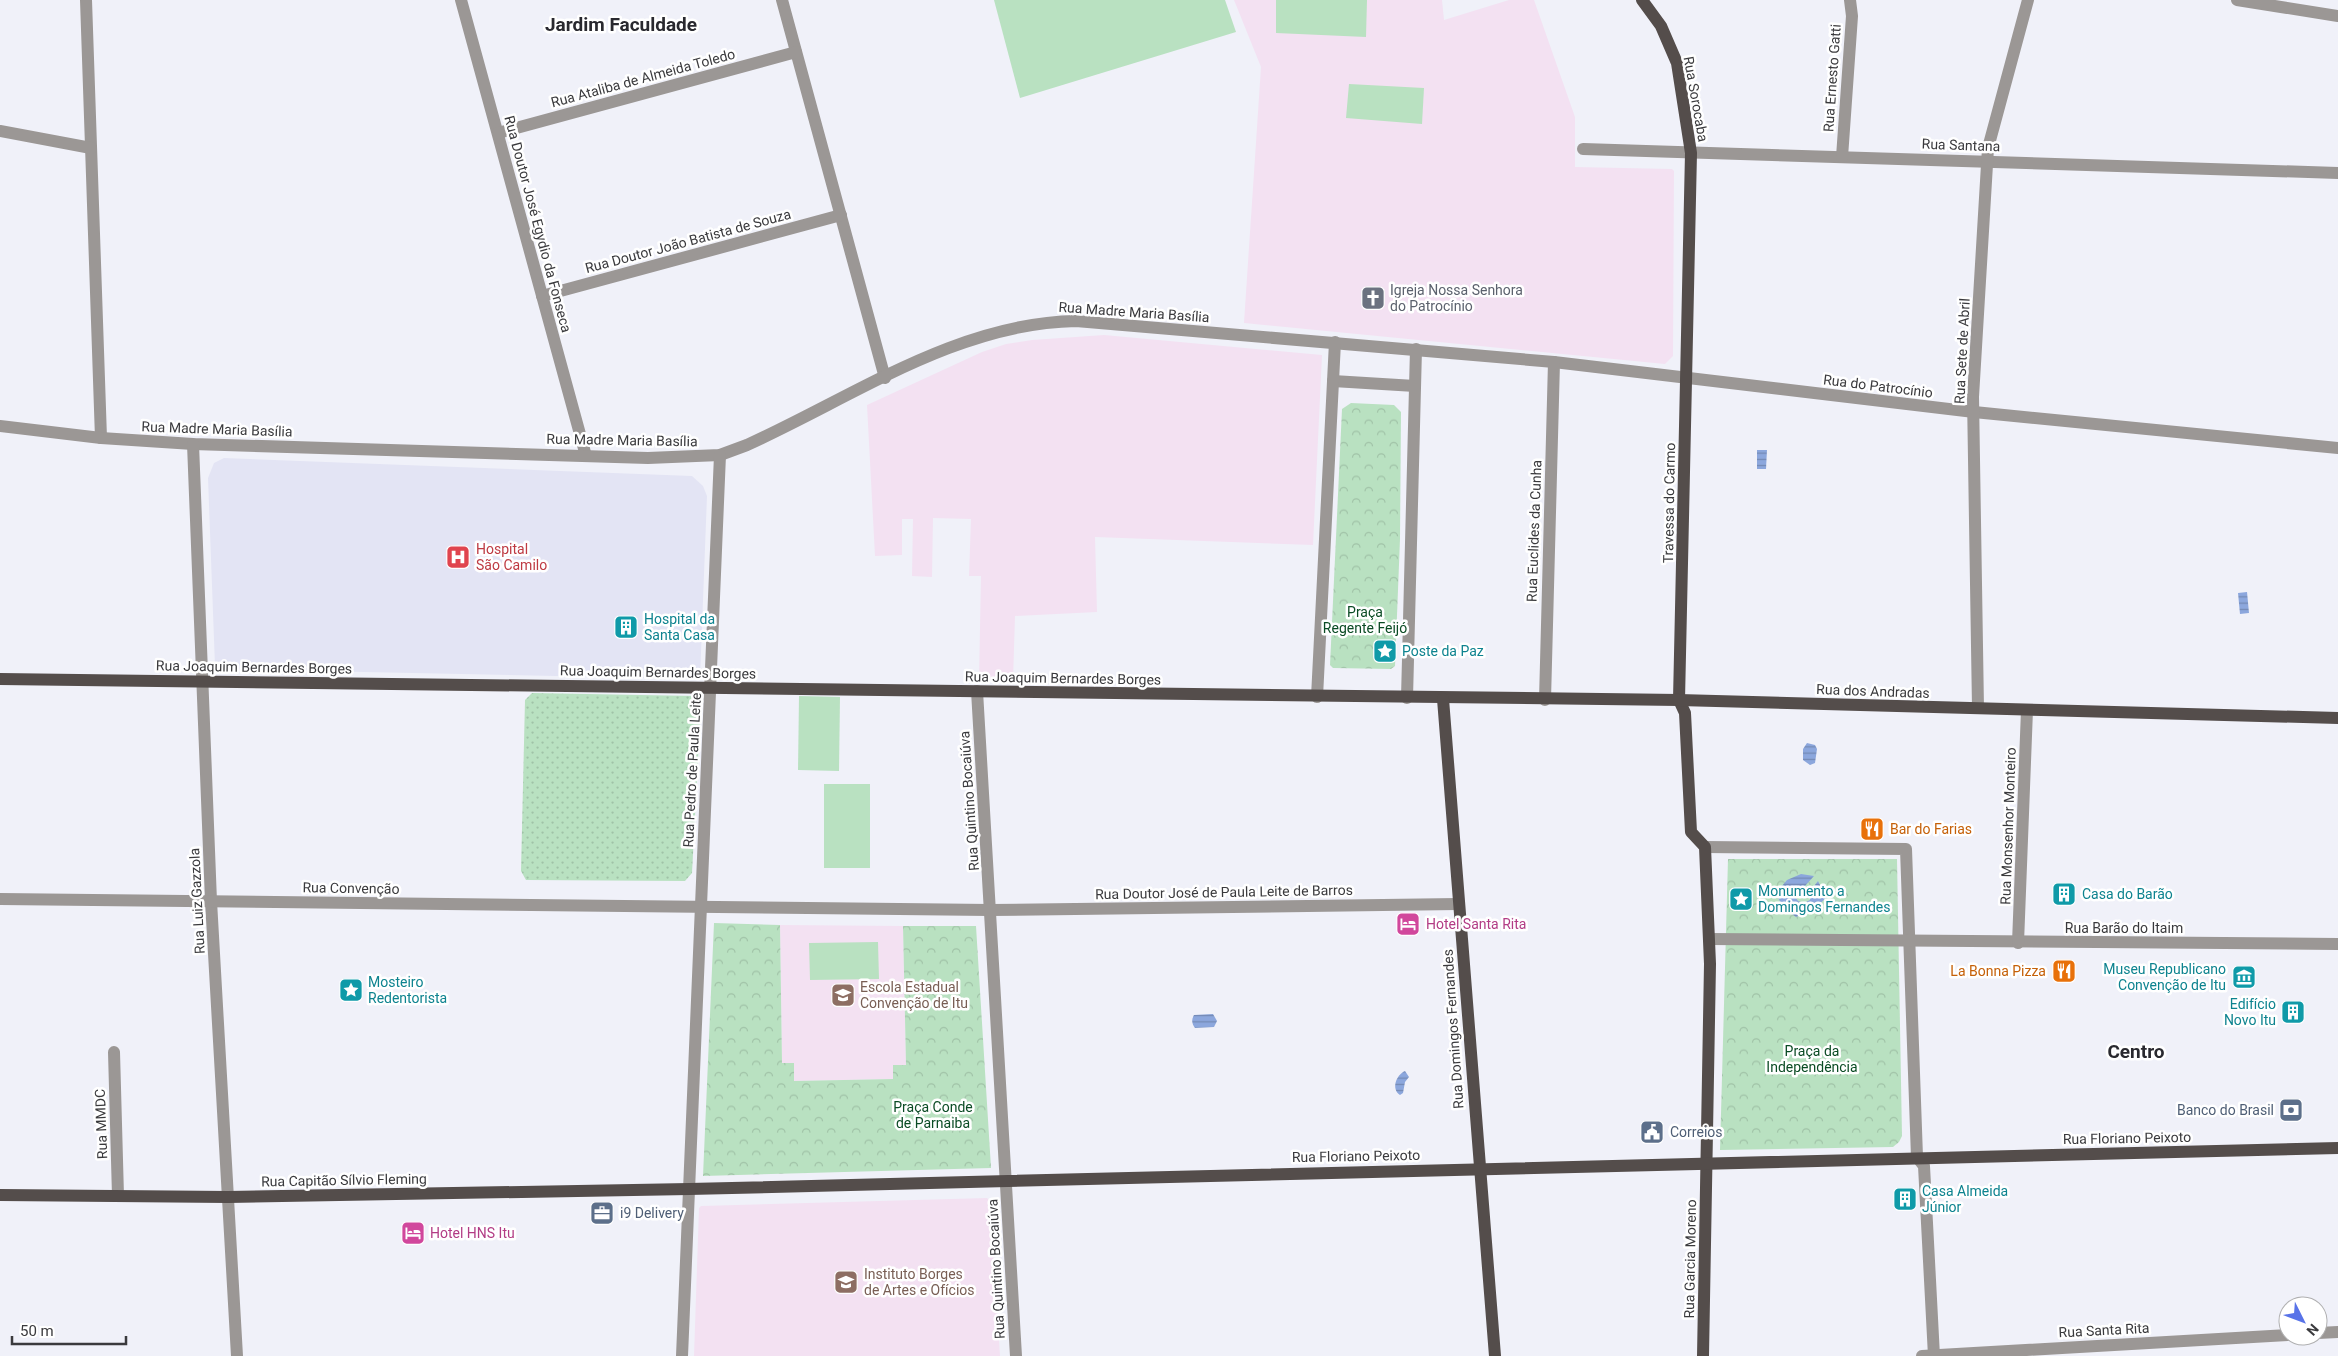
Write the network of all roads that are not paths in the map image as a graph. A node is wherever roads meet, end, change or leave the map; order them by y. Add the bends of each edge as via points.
1 (86, 0) edge
2 (461, 0) edge
3 (782, 0) edge
4 (1642, 0) edge
5 (1850, 0) edge
6 (2028, 0) edge
7 (2237, 0) edge
8 (2338, 16) edge
9 (796, 52) junction
10 (0, 131) edge
11 (498, 133) junction
12 (91, 148) junction
13 (1583, 149) dead end
14 (1691, 152) junction
15 (1842, 157) junction
16 (1987, 161) junction
17 (2338, 173) edge
18 (841, 215) junction
19 (542, 296) junction
20 (1336, 342) junction
21 (1416, 349) junction
22 (1554, 362) junction
23 (885, 378) junction
24 (1686, 379) junction
25 (1334, 380) junction
26 (1415, 386) junction
27 (1974, 412) junction
28 (0, 426) edge
29 (101, 438) junction
30 (192, 444) junction
31 (2338, 448) edge
32 (720, 455) junction
33 (586, 456) junction
34 (0, 679) edge
35 (202, 682) junction
36 (711, 688) junction
37 (977, 691) junction
38 (1316, 697) junction
39 (1407, 698) junction
40 (1442, 699) junction
41 (1544, 700) junction
42 (1679, 700) junction
43 (1978, 708) junction
44 (2027, 710) junction
45 (2338, 718) edge
46 (1705, 847) junction
47 (0, 899) edge
48 (211, 901) junction
49 (1458, 904) junction
50 (701, 907) junction
51 (990, 910) junction
52 (1709, 940) junction
53 (1909, 942) junction
54 (2018, 943) junction
55 (2338, 944) edge
56 (114, 1052) dead end
57 (2338, 1148) edge
58 (1918, 1157) junction
59 (1707, 1162) junction
60 (1479, 1168) junction
61 (1006, 1180) junction
62 (689, 1189) junction
63 (0, 1195) edge
64 (118, 1196) junction
65 (228, 1197) junction
66 (2278, 1336) edge
67 (237, 1356) edge
68 (682, 1356) edge
69 (1016, 1356) edge
70 (1495, 1356) edge
71 (1703, 1356) edge
72 (1922, 1356) edge
73 (1934, 1356) edge

1 - 12 street
2 - 11 street, Rua Doutor José Egydio da Fonseca
3 - 9 street
4 - 14 main road, Rua Sorocaba via 1661,26 1677,63
5 - 15 street, Rua Ernesto Gatti via 1852,16
6 - 16 street, Rua Sete de Abril
7 - 8 street
9 - 11 street, Rua Ataliba de Almeida Toledo
9 - 18 street
10 - 12 street
11 - 19 street, Rua Doutor José Egydio da Fonseca
12 - 29 street
13 - 14 street, Rua Santana
14 - 15 street, Rua Santana
14 - 24 main road, Travessa do Carmo
15 - 16 street, Rua Santana
16 - 17 street, Rua Santana
16 - 27 street, Rua Sete de Abril
18 - 19 street, Rua Doutor João Batista de Souza
18 - 23 street
19 - 33 street, Rua Doutor José Egydio da Fonseca
20 - 21 street
20 - 23 street, Rua Madre Maria Basília via 1076,321 1048,322 995,332 960,343
20 - 25 street
21 - 22 street, Rua do Patrocínio
21 - 26 street
22 - 24 street, Rua do Patrocínio
22 - 41 street, Rua Euclides da Cunha
23 - 32 street, Rua Madre Maria Basília via 783,429
24 - 27 street, Rua do Patrocínio
24 - 42 main road, Travessa do Carmo
25 - 26 street
25 - 38 street
26 - 39 street
27 - 31 street, Rua do Patrocínio
27 - 43 street, Rua Sete de Abril
28 - 29 street, Rua Madre Maria Basília
29 - 30 street, Rua Madre Maria Basília
30 - 33 street, Rua Madre Maria Basília
30 - 35 street, Rua Luiz Gazzola
32 - 33 street, Rua Madre Maria Basília via 684,458
32 - 36 street, Rua Pedro de Paula Leite
34 - 35 main road, Rua Joaquim Bernardes Borges
35 - 36 main road, Rua Joaquim Bernardes Borges
35 - 48 street, Rua Luiz Gazzola
36 - 37 main road, Rua Joaquim Bernardes Borges
36 - 50 street, Rua Pedro de Paula Leite
37 - 38 main road, Rua Joaquim Bernardes Borges
37 - 51 street, Rua Quintino Bocaiúva
38 - 39 main road
39 - 40 main road, Rua dos Andradas
40 - 41 main road, Rua dos Andradas
40 - 49 main road, Rua Domingos Fernandes
41 - 42 main road, Rua dos Andradas
42 - 43 main road, Rua dos Andradas
42 - 46 main road, Travessa do Carmo via 1685,713 1690,832
43 - 44 main road, Rua dos Andradas
44 - 45 main road, Rua dos Andradas
44 - 54 street, Rua Monsenhor Monteiro
46 - 52 main road
46 - 53 street via 1906,849
47 - 48 street, Rua Convenção
48 - 50 street, Rua Convenção
48 - 65 street, Rua Luiz Gazzola
49 - 51 street, Rua Doutor José de Paula Leite de Barros
49 - 60 main road, Rua Domingos Fernandes
50 - 51 street
50 - 62 street
51 - 61 street
52 - 53 street
52 - 59 main road
53 - 54 street, Rua Barão do Itaim
53 - 58 street
54 - 55 street, Rua Barão do Itaim
56 - 64 street, Rua MMDC
57 - 58 main road, Rua Floriano Peixoto
58 - 59 main road
58 - 73 street via 1924,1166
59 - 60 main road, Rua Floriano Peixoto
59 - 71 main road, Rua Garcia Moreno
60 - 61 main road, Rua Floriano Peixoto
60 - 70 main road, Rua Domingos Fernandes
61 - 62 main road
61 - 69 street, Rua Quintino Bocaiúva
62 - 65 main road, Rua Capitão Sílvio Fleming
62 - 68 street
63 - 64 main road, Rua Capitão Sílvio Fleming
64 - 65 main road, Rua Capitão Sílvio Fleming
65 - 67 street, Rua Luiz Gazzola
66 - 73 street, Rua Santa Rita
72 - 73 street, Rua Santa Rita

